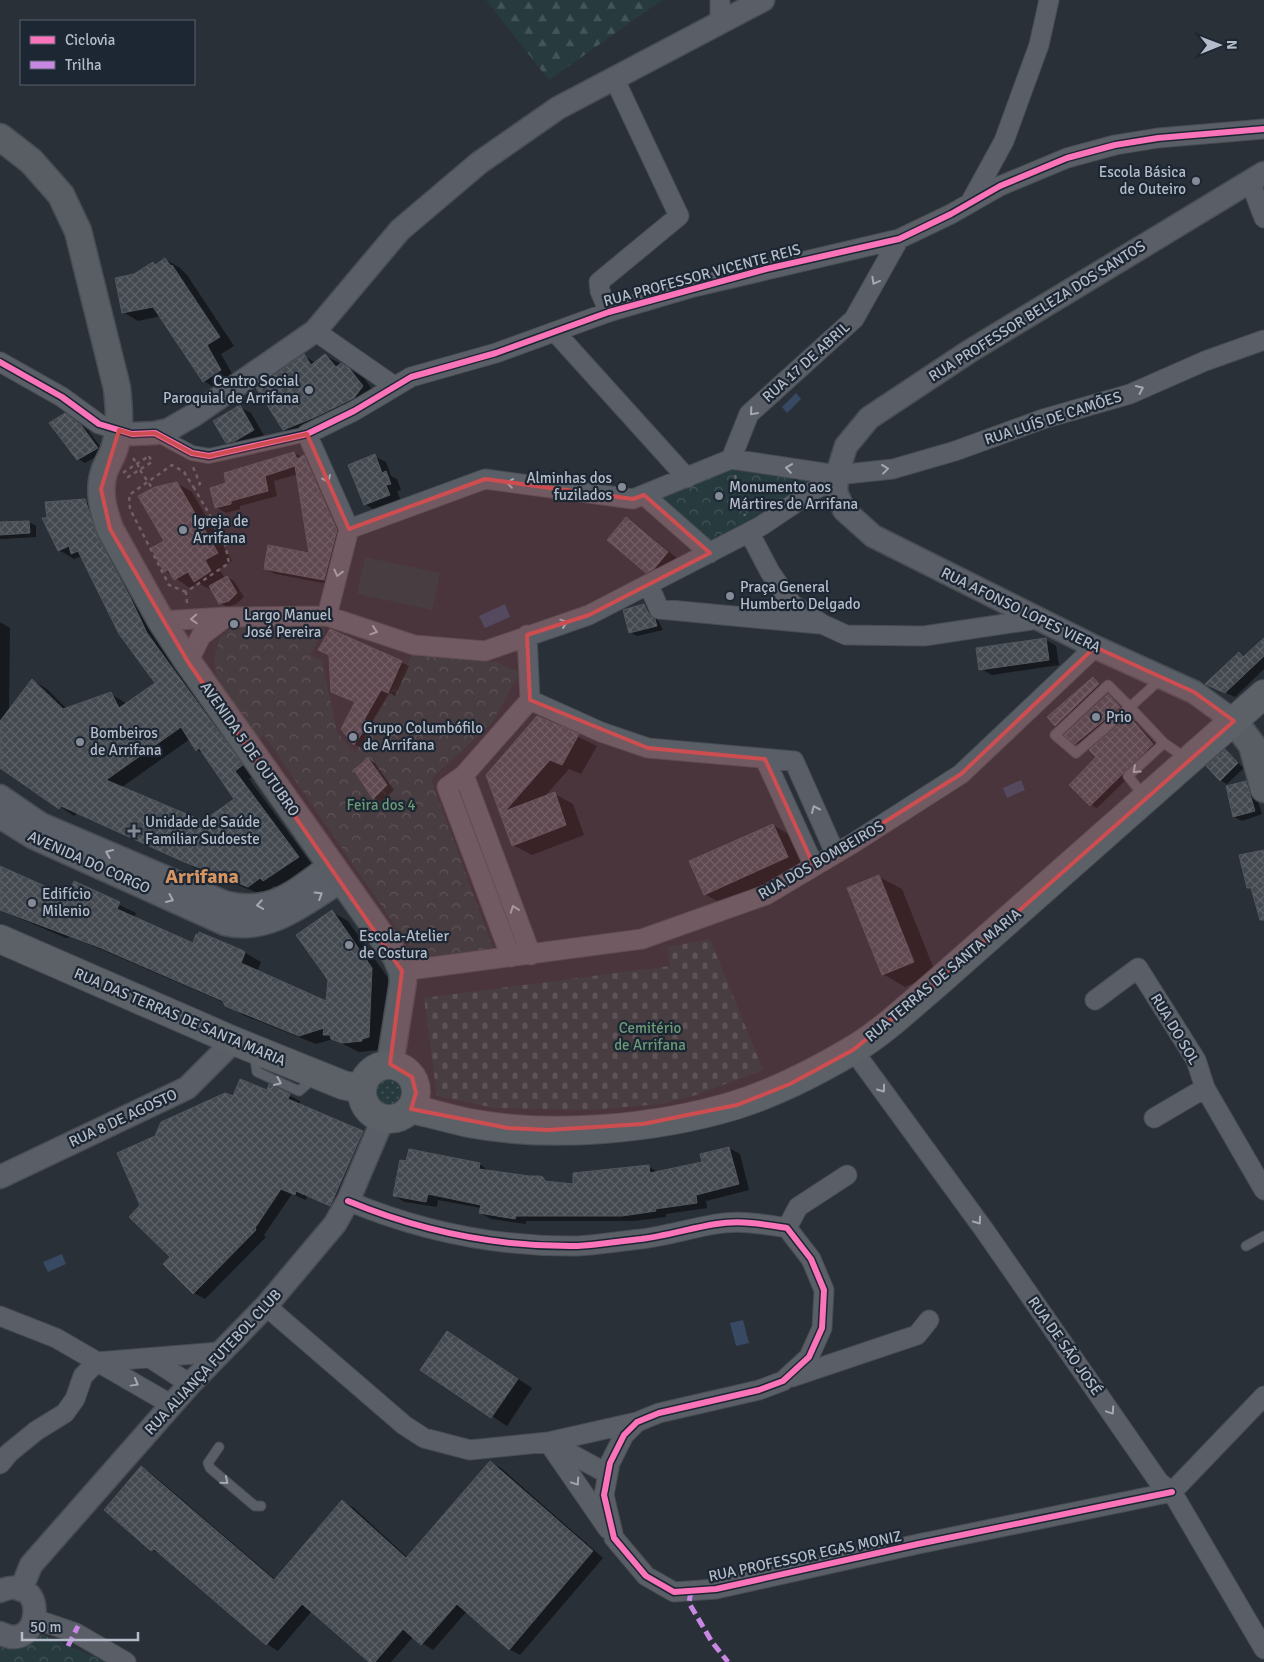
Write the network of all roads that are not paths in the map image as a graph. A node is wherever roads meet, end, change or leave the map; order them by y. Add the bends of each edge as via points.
1 (763, 0) edge
2 (1049, 0) edge
3 (720, 10) edge
4 (614, 78) junction
5 (1264, 129) edge
6 (0, 136) edge
7 (1257, 177) edge
8 (969, 204) junction
9 (1264, 218) edge
10 (898, 239) junction
11 (608, 312) junction
12 (315, 331) junction
13 (556, 333) junction
14 (1264, 340) edge
15 (0, 362) edge
16 (394, 386) junction
17 (119, 430) junction
18 (155, 433) junction
19 (307, 434) junction
20 (731, 460) junction
21 (837, 475) junction
22 (687, 478) junction
23 (644, 495) junction
24 (349, 529) junction
25 (750, 532) junction
26 (710, 553) junction
27 (651, 590) dead end
28 (327, 616) junction
29 (226, 617) junction
30 (1038, 619) junction
31 (161, 620) junction
32 (822, 624) junction
33 (527, 635) junction
34 (1095, 647) junction
35 (188, 662) junction
36 (1162, 678) junction
37 (1264, 694) edge
38 (530, 700) junction
39 (1130, 707) junction
40 (1234, 720) junction
41 (1164, 743) junction
42 (764, 759) junction
43 (1189, 760) junction
44 (464, 775) junction
45 (1264, 789) edge
46 (0, 796) edge
47 (1146, 799) junction
48 (0, 817) edge
49 (489, 842) junction
50 (471, 850) junction
51 (835, 853) junction
52 (814, 866) junction
53 (338, 872) junction
54 (0, 939) edge
55 (531, 955) junction
56 (511, 957) junction
57 (402, 971) junction
58 (1095, 1000) dead end
59 (244, 1045) junction
60 (853, 1050) junction
61 (390, 1064) junction
62 (1205, 1088) junction
63 (362, 1089) junction
64 (410, 1109) junction
65 (1154, 1118) dead end
66 (383, 1119) junction
67 (847, 1175) dead end
68 (0, 1177) edge
69 (1262, 1180) edge
70 (348, 1201) junction
71 (787, 1228) junction
72 (1264, 1236) edge
73 (1246, 1246) dead end
74 (266, 1306) junction
75 (929, 1320) dead end
76 (4, 1324) edge
77 (219, 1352) junction
78 (150, 1358) junction
79 (97, 1362) junction
80 (783, 1381) junction
81 (190, 1384) junction
82 (1264, 1396) edge
83 (172, 1404) junction
84 (637, 1422) junction
85 (548, 1442) junction
86 (219, 1446) dead end
87 (0, 1464) edge
88 (608, 1474) junction
89 (1172, 1492) junction
90 (262, 1506) dead end
91 (614, 1538) junction
92 (11, 1591) edge
93 (35, 1619) junction
94 (0, 1633) edge
95 (1264, 1649) edge
96 (126, 1662) edge

1 - 3 street
2 - 8 street via 1039,45 1004,141
3 - 4 street
4 - 11 street via 679,216 599,282
4 - 12 street via 558,108 479,163 414,218 400,230
5 - 8 street, RUA PROFESSOR VICENTE REIS via 1115,145 1031,171
6 - 17 main road, AVENIDA 5 DE OUTUBRO via 31,161 61,195 78,231 117,388
7 - 9 street
7 - 21 street, RUA PROFESSOR BELEZA DOS SANTOS via 970,351 869,418 846,446
8 - 10 street, RUA PROFESSOR VICENTE REIS
10 - 11 street, RUA PROFESSOR VICENTE REIS via 766,269
10 -> 20 street, RUA 17 DE ABRIL via 854,319 749,414
11 - 13 street, RUA PROFESSOR VICENTE REIS
12 - 16 street
12 - 18 street via 194,415 168,430
13 - 16 street, RUA PROFESSOR VICENTE REIS via 411,377
13 - 22 street
21 -> 14 street, RUA LUÍS DE CAMÕES via 893,468 954,451 1043,419 1130,394 1205,361
15 - 17 street via 50,389 99,424
16 - 19 street, RUA PROFESSOR VICENTE REIS via 354,411
17 - 18 street via 132,434
17 - 31 main road, AVENIDA 5 DE OUTUBRO via 104,472 102,502 110,528
18 - 19 street, RUA PROFESSOR VICENTE REIS via 192,453 209,456
19 -> 24 street
21 -> 20 street
20 - 22 street
21 - 25 street
21 - 30 street, RUA AFONSO LOPES VIERA via 836,492 844,510 873,536
22 - 23 street
23 -> 24 street via 633,500 485,479
23 - 26 street
24 -> 28 street
25 - 26 street
25 - 32 street via 770,572 792,604
33 -> 26 street via 589,615
27 - 32 street via 659,609
28 - 29 street
28 -> 33 street via 414,644 485,651
29 -> 31 street
29 - 35 street via 201,636
30 - 32 street via 924,636 846,635
30 - 34 street, RUA AFONSO LOPES VIERA
31 - 35 main road, AVENIDA 5 DE OUTUBRO
33 - 38 street
34 - 36 street, RUA AFONSO LOPES VIERA
34 - 51 street, RUA DOS BOMBEIROS via 961,774
35 - 53 main road, AVENIDA 5 DE OUTUBRO
36 - 39 lane
36 - 40 street, RUA AFONSO LOPES VIERA via 1194,692
37 - 40 main road, RUA TERRAS DE SANTA MARIA
38 - 42 street via 601,732 648,748
38 - 44 street
39 - 39 lane via 1076,753 1055,735 1108,685
39 - 41 lane
40 - 43 main road, RUA TERRAS DE SANTA MARIA
40 - 45 main road via 1252,745
41 - 43 lane
41 -> 47 lane via 1128,776
51 -> 42 street via 794,761
42 - 52 street
43 - 47 main road, RUA TERRAS DE SANTA MARIA
44 - 49 street
44 - 50 street via 447,787
53 -> 46 street, AVENIDA DO CORGO via 274,903 238,906 41,824
47 - 60 main road, RUA TERRAS DE SANTA MARIA via 936,984
48 -> 53 street, AVENIDA DO CORGO via 32,837 238,927 280,919
49 - 50 street
55 -> 49 street
50 - 56 street
51 - 52 street, RUA DOS BOMBEIROS
52 - 55 street, RUA DOS BOMBEIROS via 766,895 642,939
53 - 57 main road, AVENIDA 5 DE OUTUBRO via 396,956
54 - 59 main road, RUA DAS TERRAS DE SANTA MARIA
55 - 56 street, RUA DOS BOMBEIROS
56 - 57 street, RUA DOS BOMBEIROS
57 - 61 main road, AVENIDA 5 DE OUTUBRO
58 - 62 street, RUA DO SOL via 1138,968 1196,1060
59 - 63 main road, RUA DAS TERRAS DE SANTA MARIA via 343,1085
59 - 68 street, RUA 8 DE AGOSTO via 187,1088
60 - 64 main road, RUA TERRAS DE SANTA MARIA via 790,1084 736,1105 642,1124 548,1130 508,1128
60 -> 89 street, RUA DE SÃO JOSÉ via 991,1239 1159,1482
61 - 63 main road via 374,1068
61 - 64 main road via 399,1066 412,1076 416,1093
62 - 65 street
62 - 69 street, RUA DO SOL
63 - 66 main road via 364,1104 375,1116
64 - 66 main road via 398,1118
66 - 70 street, RUA ALIANÇA FUTEBOL CLUB
67 - 71 street via 798,1207
70 - 71 street via 378,1213 470,1238 528,1245 579,1246 646,1238 717,1224 750,1222
70 - 74 street, RUA ALIANÇA FUTEBOL CLUB via 336,1224
71 - 80 street, RUA PROFESSOR EGAS MONIZ via 811,1259 824,1290 822,1328 809,1357
72 - 73 lane
74 - 77 street, RUA ALIANÇA FUTEBOL CLUB
74 - 85 street via 404,1425 424,1438 470,1450
75 - 80 street via 917,1335
76 - 79 street via 56,1338
77 - 78 street
77 - 81 street, RUA ALIANÇA FUTEBOL CLUB
78 - 79 street
78 - 81 street
79 -> 83 street
79 - 87 street via 83,1376 75,1399 65,1413 36,1431
80 - 84 street, RUA PROFESSOR EGAS MONIZ via 759,1390 659,1413
81 - 83 street, RUA ALIANÇA FUTEBOL CLUB
82 - 89 street
83 - 92 street, RUA ALIANÇA FUTEBOL CLUB
84 - 85 street
84 - 88 street, RUA PROFESSOR EGAS MONIZ via 624,1435
85 - 88 street
85 -> 91 street
86 -> 90 lane via 210,1457 210,1468 255,1506
88 - 91 street, RUA PROFESSOR EGAS MONIZ via 604,1495
89 - 91 street, RUA PROFESSOR EGAS MONIZ via 716,1589 674,1592 646,1576
89 - 95 street, RUA DE SÃO JOSÉ
92 - 93 street via 32,1599
93 - 94 street via 26,1632 19,1635
93 - 96 street via 76,1633

